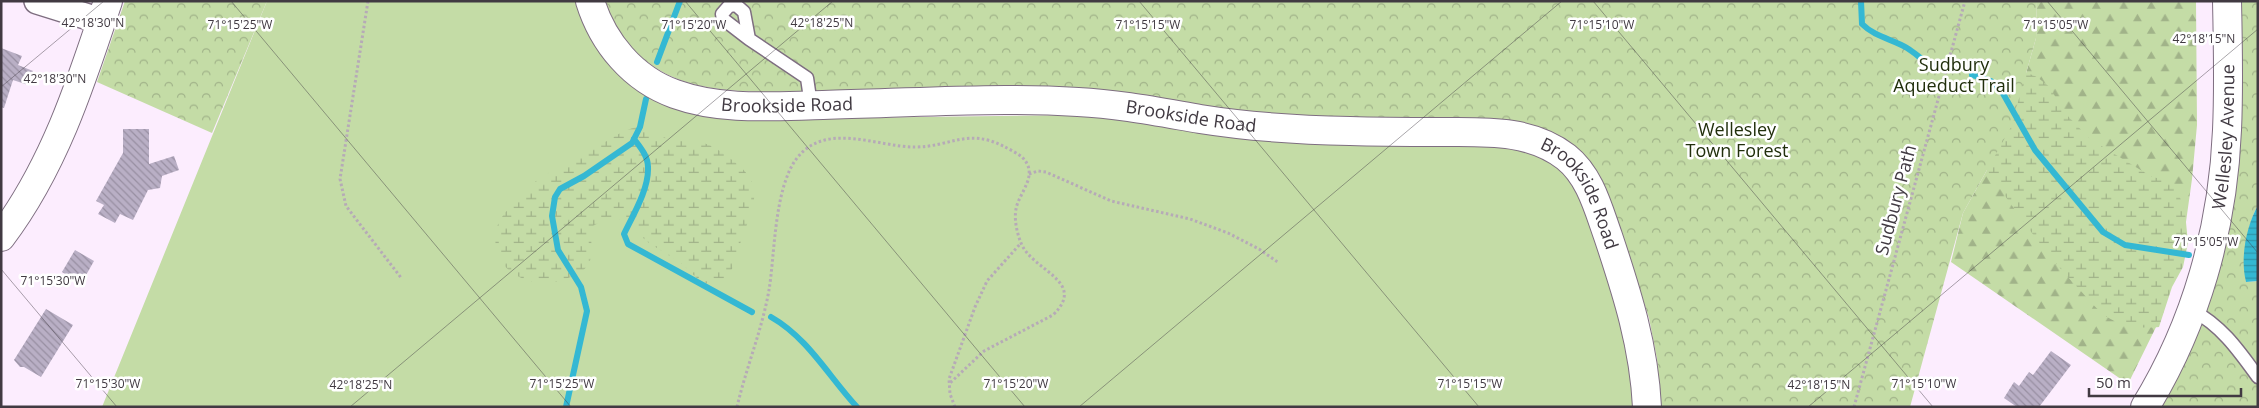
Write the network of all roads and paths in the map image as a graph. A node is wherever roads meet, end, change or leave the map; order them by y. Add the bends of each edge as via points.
1 (36, 1) edge
2 (368, 1) edge
3 (590, 1) edge
4 (1965, 1) edge
5 (2227, 1) edge
6 (105, 11) edge
7 (749, 39) dead end
8 (811, 105) junction
9 (1029, 174) junction
10 (1, 237) edge
11 (1021, 243) junction
12 (1279, 263) dead end
13 (402, 280) dead end
14 (2192, 310) junction
15 (2258, 377) edge
16 (949, 384) junction
17 (737, 407) edge
18 (955, 407) edge
19 (1647, 407) edge
20 (1854, 407) edge
21 (2145, 407) edge

1 - 6 street
2 - 13 path via 340,179 346,206
3 - 8 street, Brookside Road via 602,32 624,61 643,77 671,93 733,105
4 - 20 path, Sudbury Path
5 - 14 street, Wellesley Avenue via 2227,132 2221,190 2213,237
6 - 10 street via 52,151 33,190
7 - 8 lane via 804,74 809,82
8 - 19 street, Brookside Road via 1076,102 1137,107 1274,128 1524,136 1545,144 1575,165 1596,202 1636,321 1644,362
9 - 11 path via 1016,208
9 - 12 path via 1046,172 1111,201 1203,223 1247,242
9 - 17 path via 1022,157 981,138 969,137 914,147 826,139 809,147 793,164 785,185 769,291
11 - 16 path via 983,288
11 - 16 path via 1063,287 1064,301 1048,318 984,351
14 - 15 lane via 2218,328
14 - 21 street, Wellesley Avenue via 2175,353
16 - 18 path

